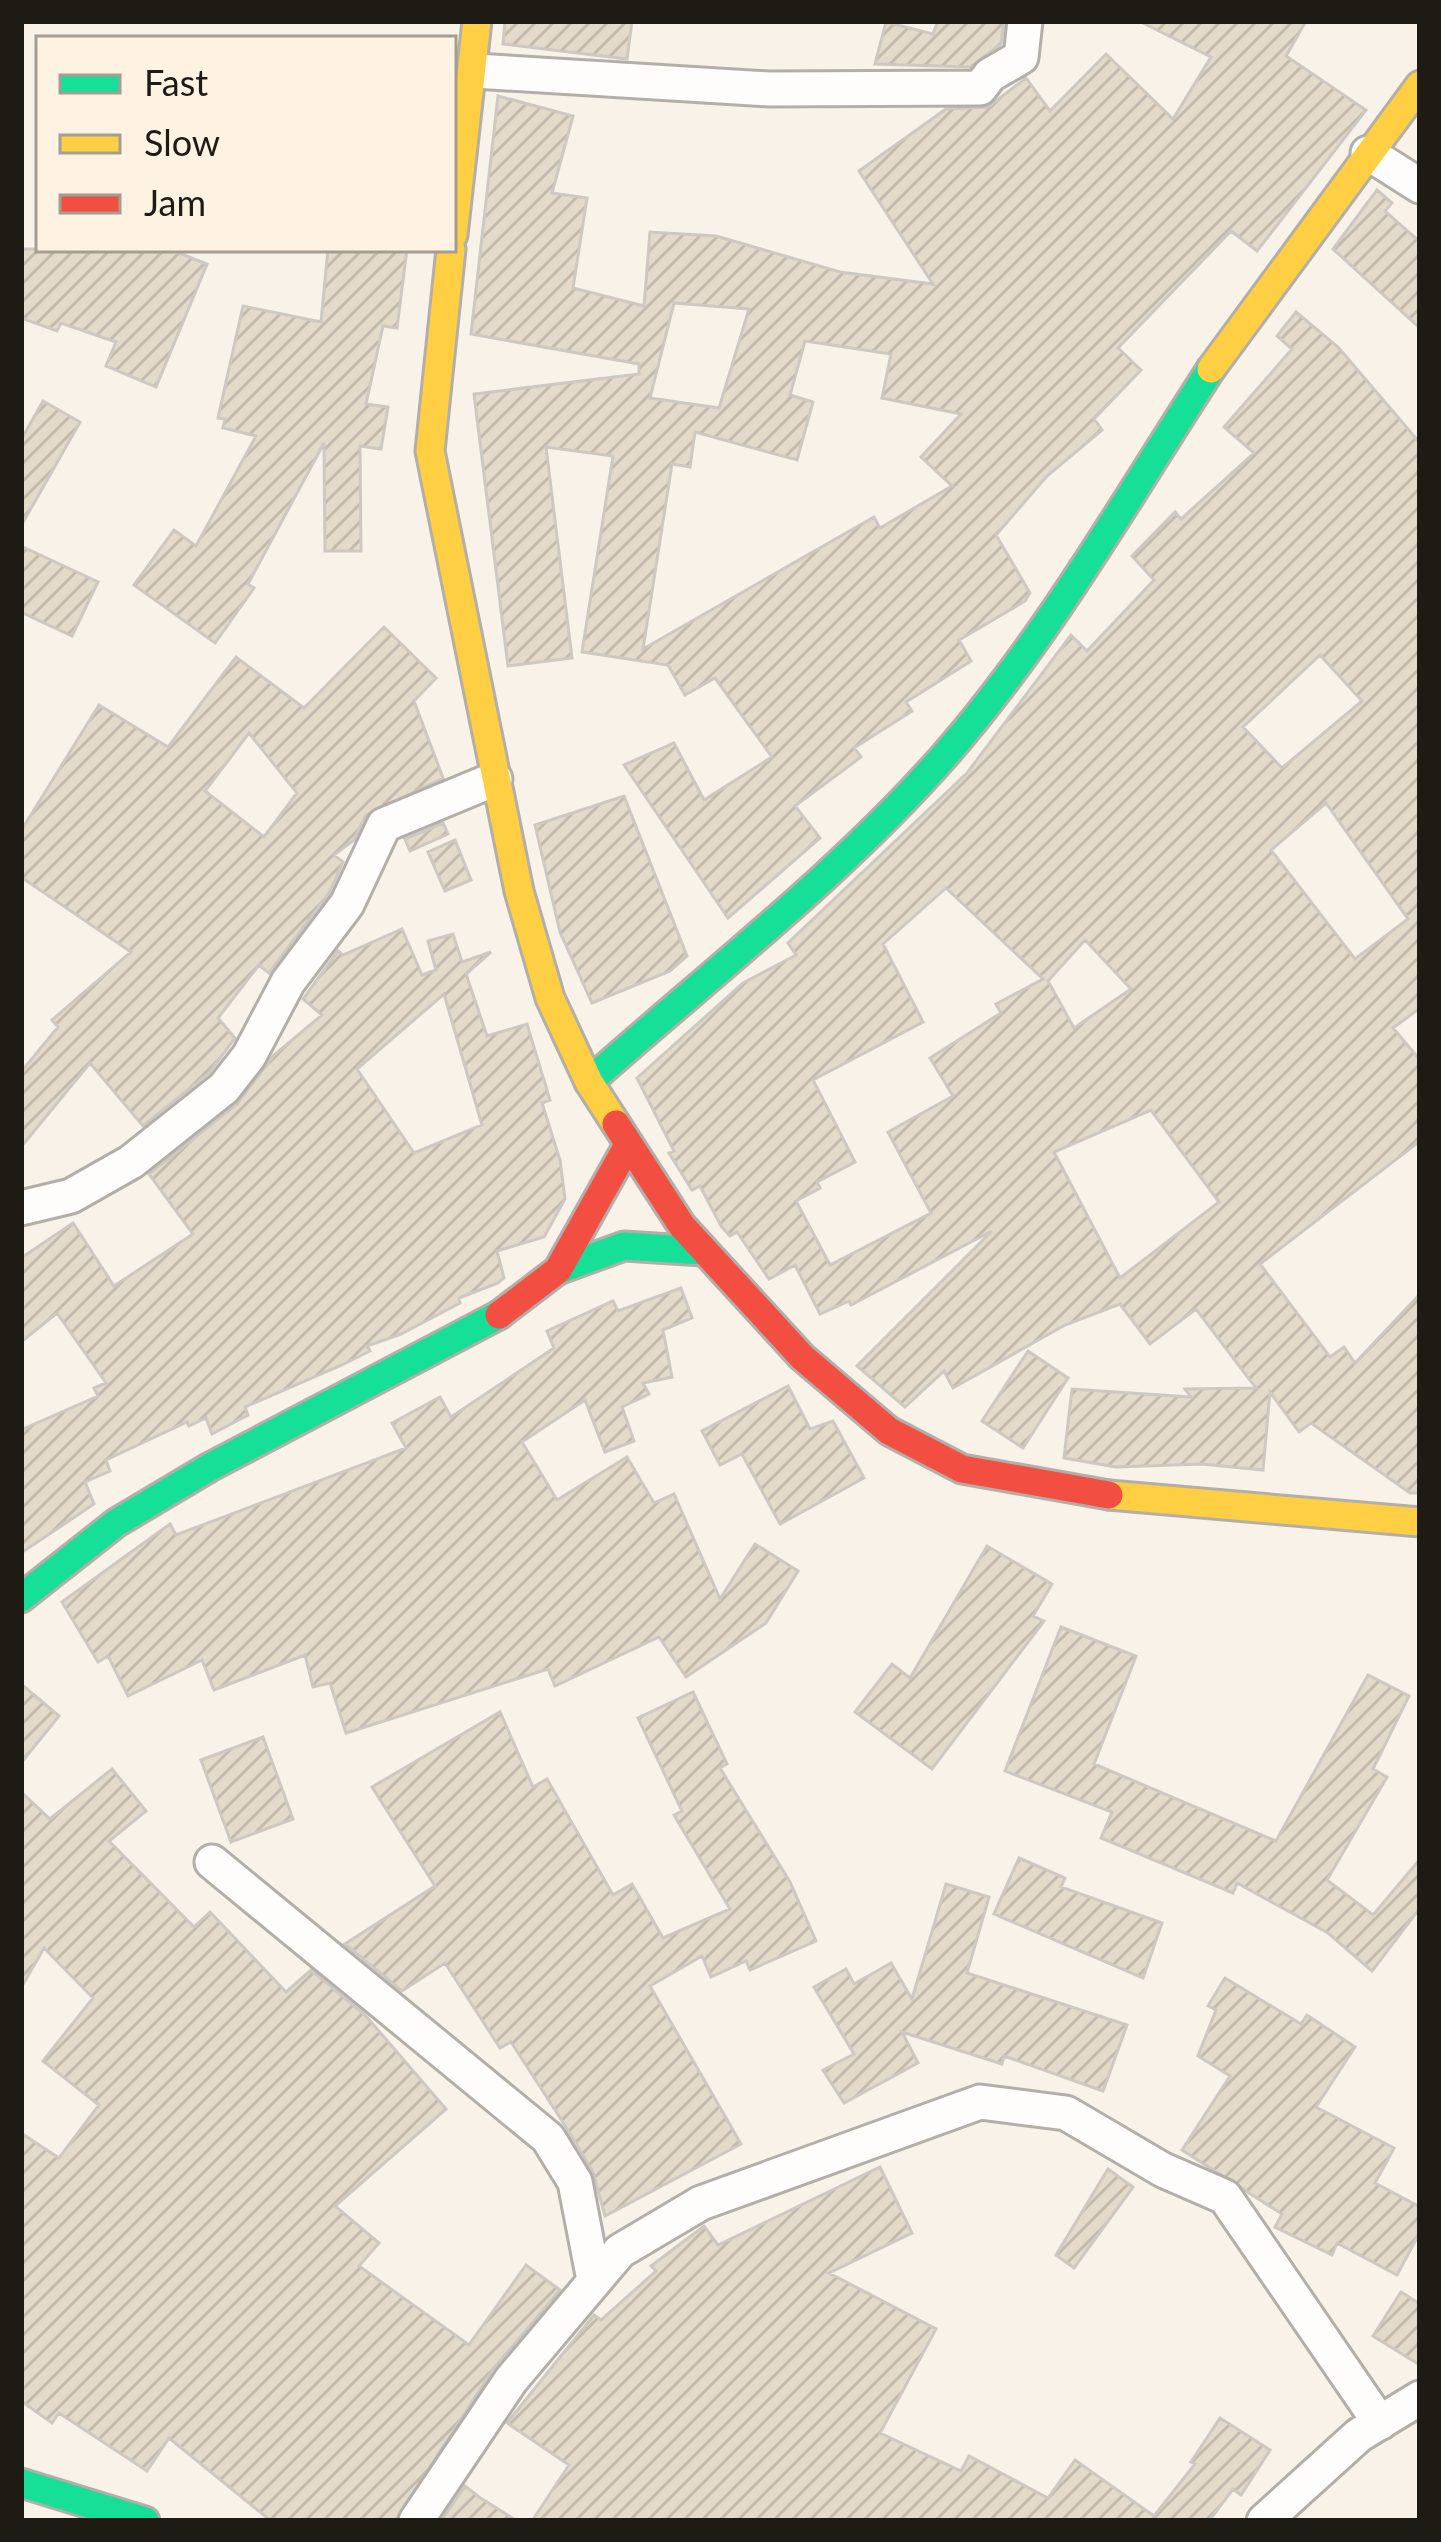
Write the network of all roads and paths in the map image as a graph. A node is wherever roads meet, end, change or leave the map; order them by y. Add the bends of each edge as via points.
1 (477, 21) edge
2 (1025, 21) edge
3 (475, 71) junction
4 (1420, 85) edge
5 (1368, 153) junction
6 (1420, 186) edge
7 (456, 214) edge
8 (451, 252) edge
9 (495, 779) junction
10 (589, 1082) junction
11 (628, 1145) junction
12 (21, 1208) edge
13 (703, 1251) junction
14 (558, 1270) junction
15 (1420, 1522) edge
16 (21, 1598) edge
17 (212, 1862) dead end
18 (594, 2280) junction
19 (1420, 2398) edge
20 (1380, 2423) junction
21 (21, 2483) edge
22 (21, 2511) edge
23 (57, 2521) edge
24 (145, 2521) edge
25 (416, 2521) edge
26 (1264, 2521) edge

1 - 3 street
2 - 3 street via 1021,57 980,88 769,89
3 - 7 street
4 - 5 street
5 - 6 street
5 - 10 street via 947,753
8 - 9 street via 430,451
9 - 10 street via 550,998
9 - 12 street via 384,825 347,904 224,1088 131,1162 71,1196
10 - 11 street
11 - 13 street
11 - 14 street
13 - 14 street via 624,1246
13 - 15 street via 802,1357 889,1431 962,1469 1106,1495
14 - 16 street via 514,1306 135,1512
17 - 18 street via 548,2138 575,2182
18 - 20 street via 620,2251 701,2203 980,2102 1066,2114 1226,2198
18 - 25 street via 512,2380
19 - 20 street
20 - 26 street
21 - 24 street
22 - 23 street

